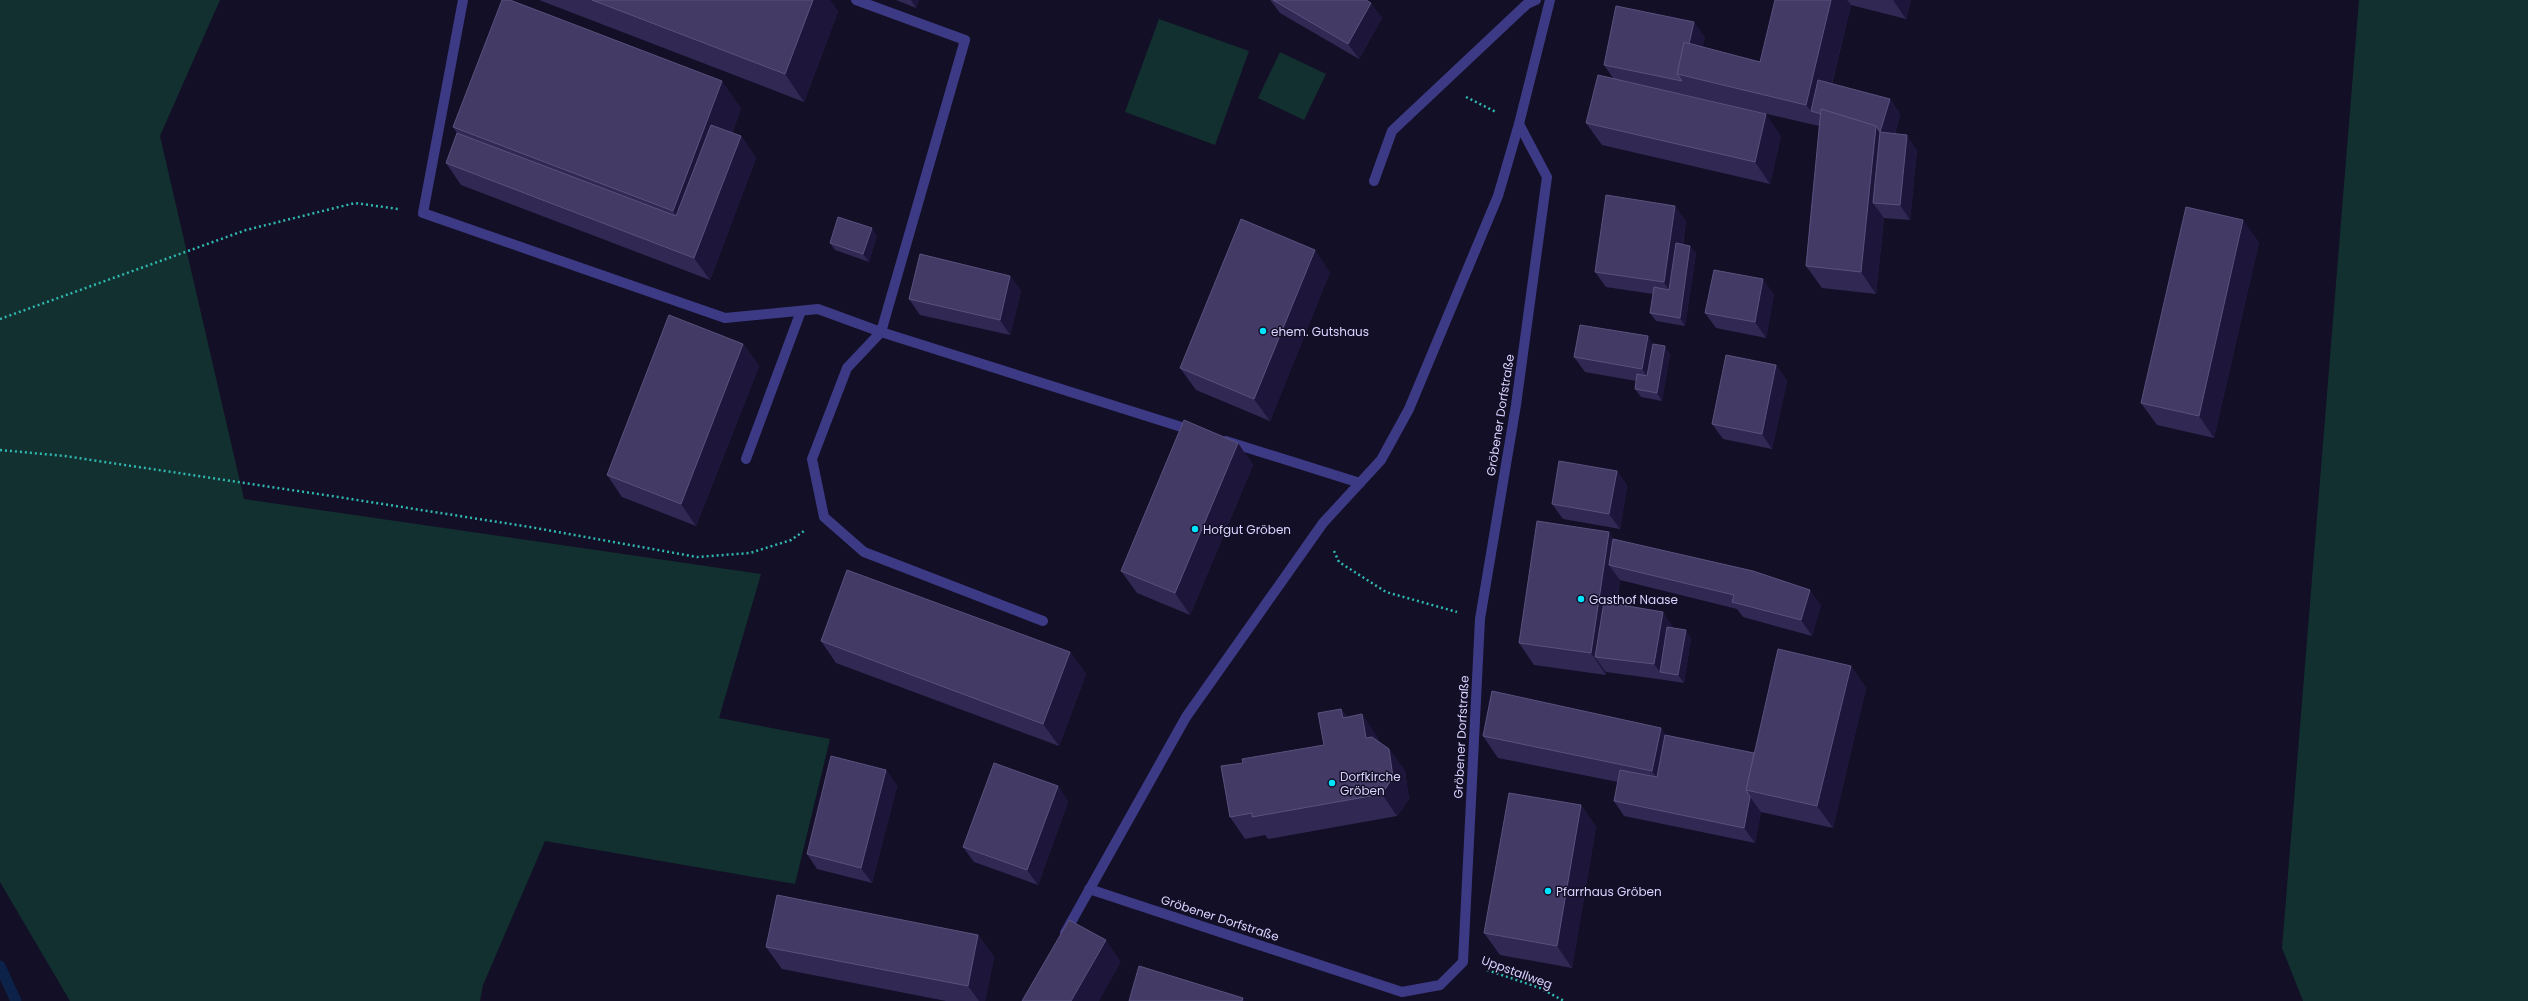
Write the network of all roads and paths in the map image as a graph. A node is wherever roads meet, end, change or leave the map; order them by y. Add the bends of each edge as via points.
1 (463, 0) edge
2 (856, 0) edge
3 (1536, 0) edge
4 (1550, 0) edge
5 (1441, 84) junction
6 (1519, 124) junction
7 (1374, 181) dead end
8 (423, 213) junction
9 (801, 311) junction
10 (0, 319) edge
11 (881, 332) junction
12 (0, 450) edge
13 (746, 459) dead end
14 (1360, 483) junction
15 (824, 517) junction
16 (1323, 523) junction
17 (1480, 619) junction
18 (1043, 621) dead end
19 (1089, 889) junction
20 (1058, 945) edge
21 (1463, 962) junction
22 (1564, 1001) edge

1 - 8 street
2 - 11 street via 965,40
3 - 5 street via 1527,4
4 - 6 street
5 - 6 path
5 - 7 street via 1392,131
6 - 14 street via 1498,196 1409,410 1381,460
6 - 17 street, Gröbener Dorfstraße via 1547,177 1516,405
8 - 9 street via 725,318
8 - 10 path via 355,203 246,230
9 - 11 street via 818,309
9 - 13 street
11 - 14 street
11 - 15 street via 847,368 812,459
12 - 15 path via 65,456 338,496 697,557 757,550 791,540
14 - 16 street
15 - 18 street via 864,552
16 - 17 path via 1339,562 1386,592
16 - 19 street via 1186,717
17 - 21 street, Gröbener Dorfstraße
19 - 20 street
19 - 21 street, Gröbener Dorfstraße via 1402,992 1440,985
21 - 22 path, Uppstallweg via 1540,988

